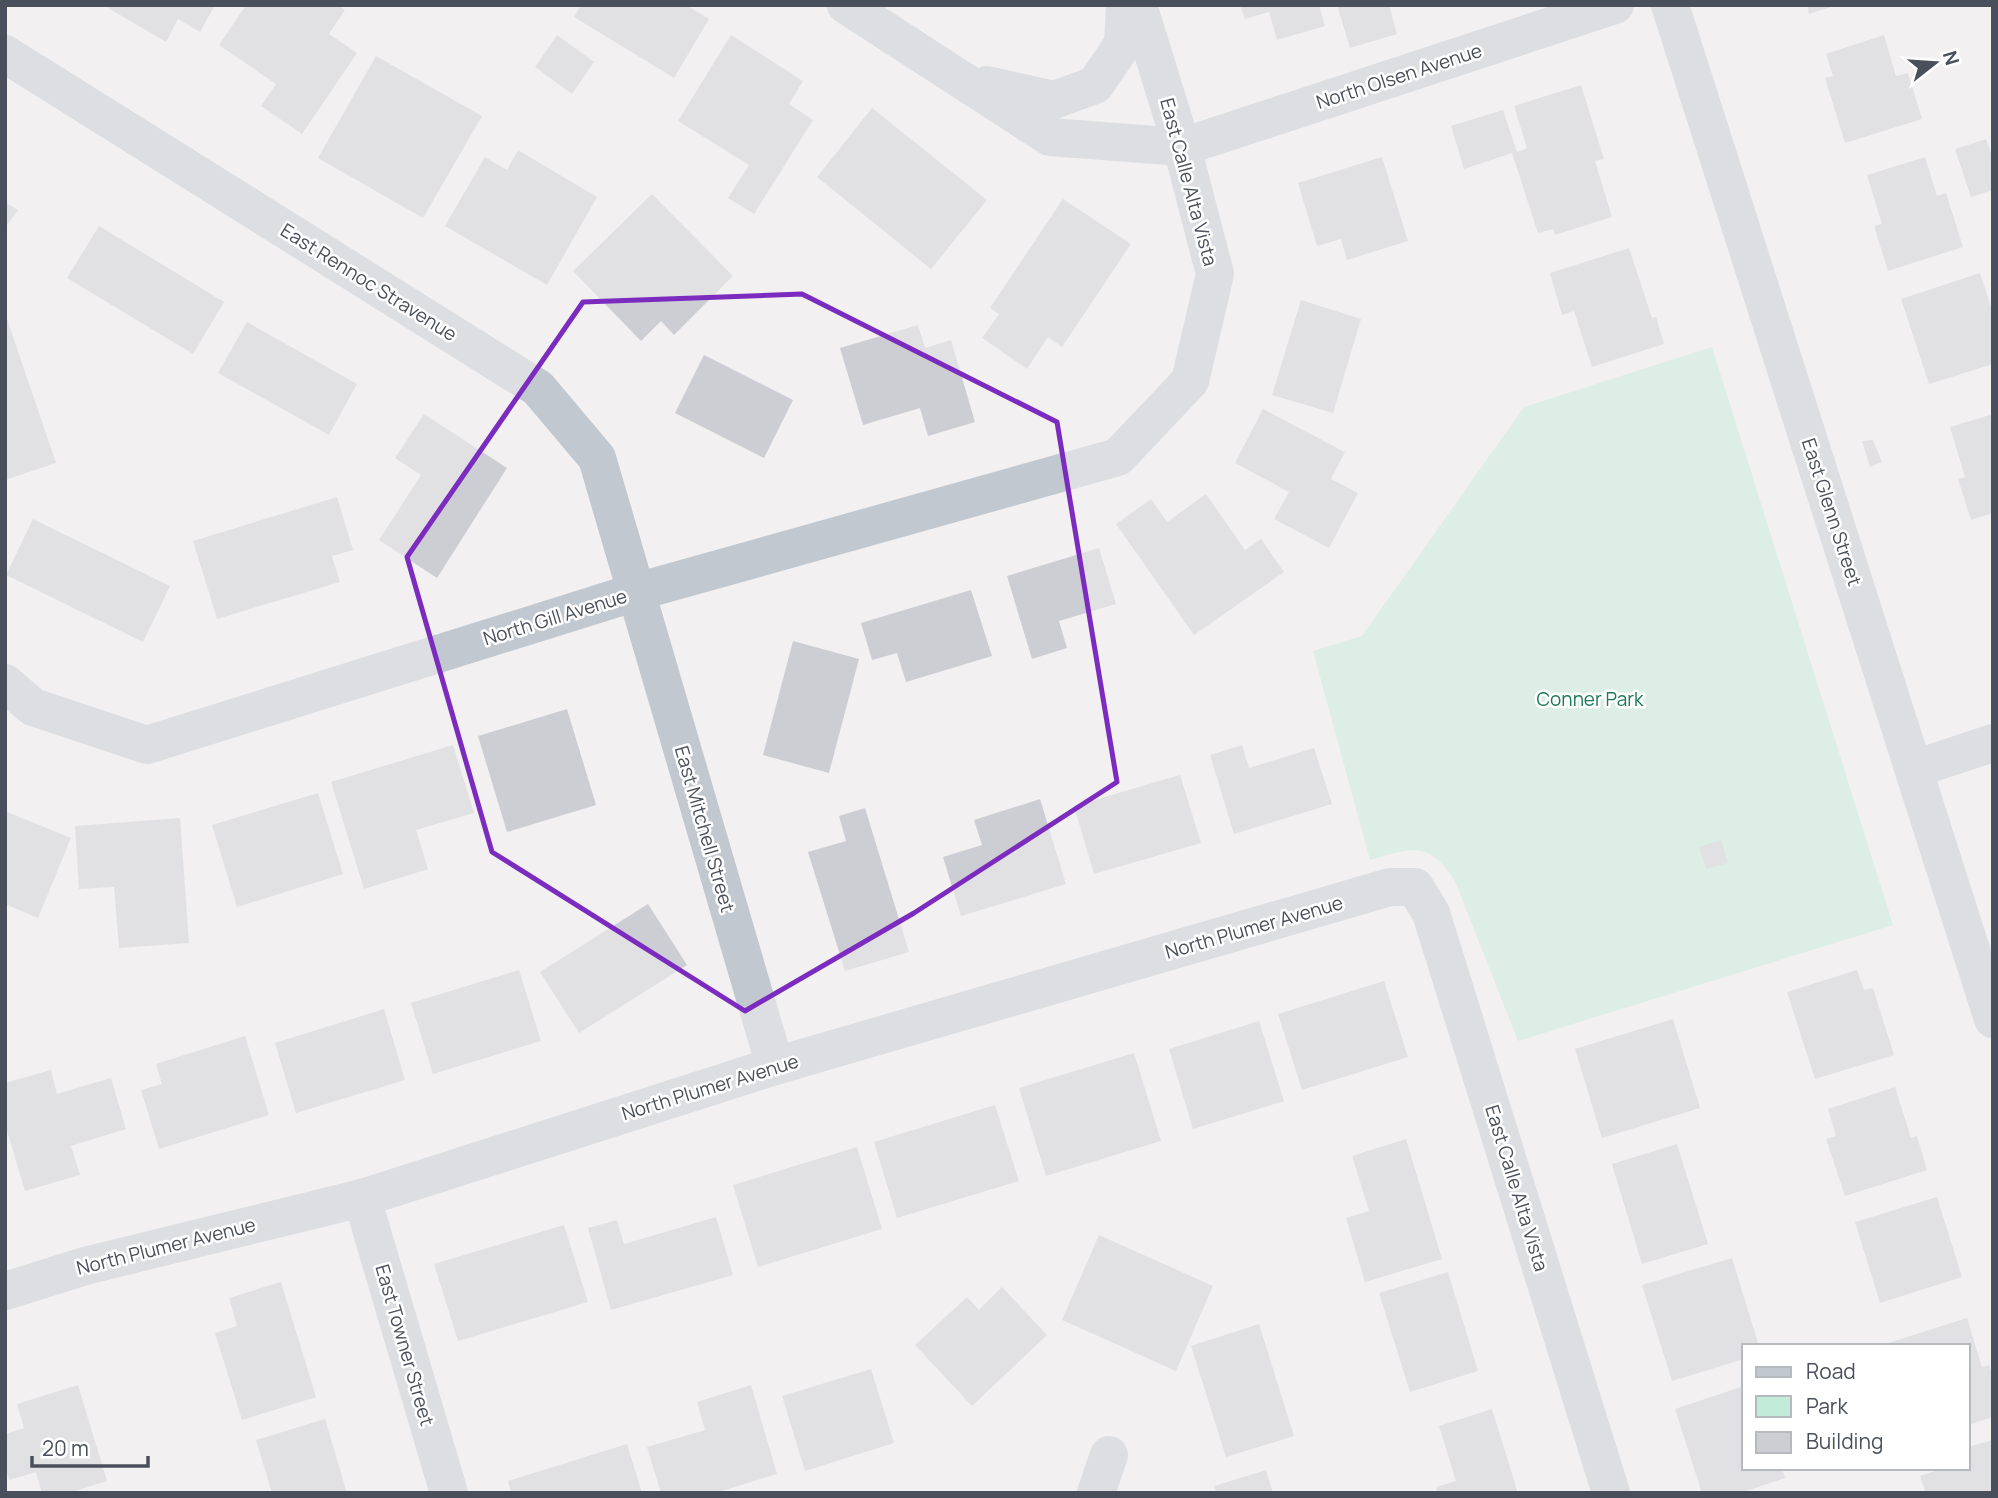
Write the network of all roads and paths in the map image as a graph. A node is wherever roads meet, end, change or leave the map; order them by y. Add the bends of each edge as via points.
1 (846, 5) edge
2 (1125, 5) edge
3 (1138, 5) edge
4 (1615, 5) edge
5 (1670, 5) edge
6 (5, 54) edge
7 (964, 80) junction
8 (1182, 147) junction
9 (1118, 457) joint
10 (636, 592) junction
11 (5, 682) edge
12 (1993, 743) edge
13 (1914, 769) junction
14 (1415, 887) joint
15 (1993, 1019) edge
16 (775, 1066) junction
17 (362, 1198) junction
18 (5, 1291) edge
19 (1108, 1455) dead end
20 (449, 1493) edge
21 (1096, 1493) edge
22 (1611, 1493) edge

1 - 7 street
2 - 7 street via 1123,44 1095,85 1054,100
3 - 8 street, East Calle Alta Vista
4 - 8 street, North Olsen Avenue
5 - 13 street, East Glenn Street
6 - 10 street, East Rennoc Stravenue via 538,388 597,458
7 - 8 street via 1050,137
8 - 9 street, East Calle Alta Vista via 1215,274 1190,381
9 - 10 street, North Gill Avenue
10 - 11 street, North Gill Avenue via 147,745 33,708
10 - 16 street, East Mitchell Street
12 - 13 street
13 - 15 street, East Glenn Street
14 - 16 street, North Plumer Avenue via 1390,887
14 - 22 street, East Calle Alta Vista via 1431,913
16 - 17 street, North Plumer Avenue
17 - 18 street, North Plumer Avenue via 85,1266
17 - 20 street, East Towner Street
19 - 21 street

